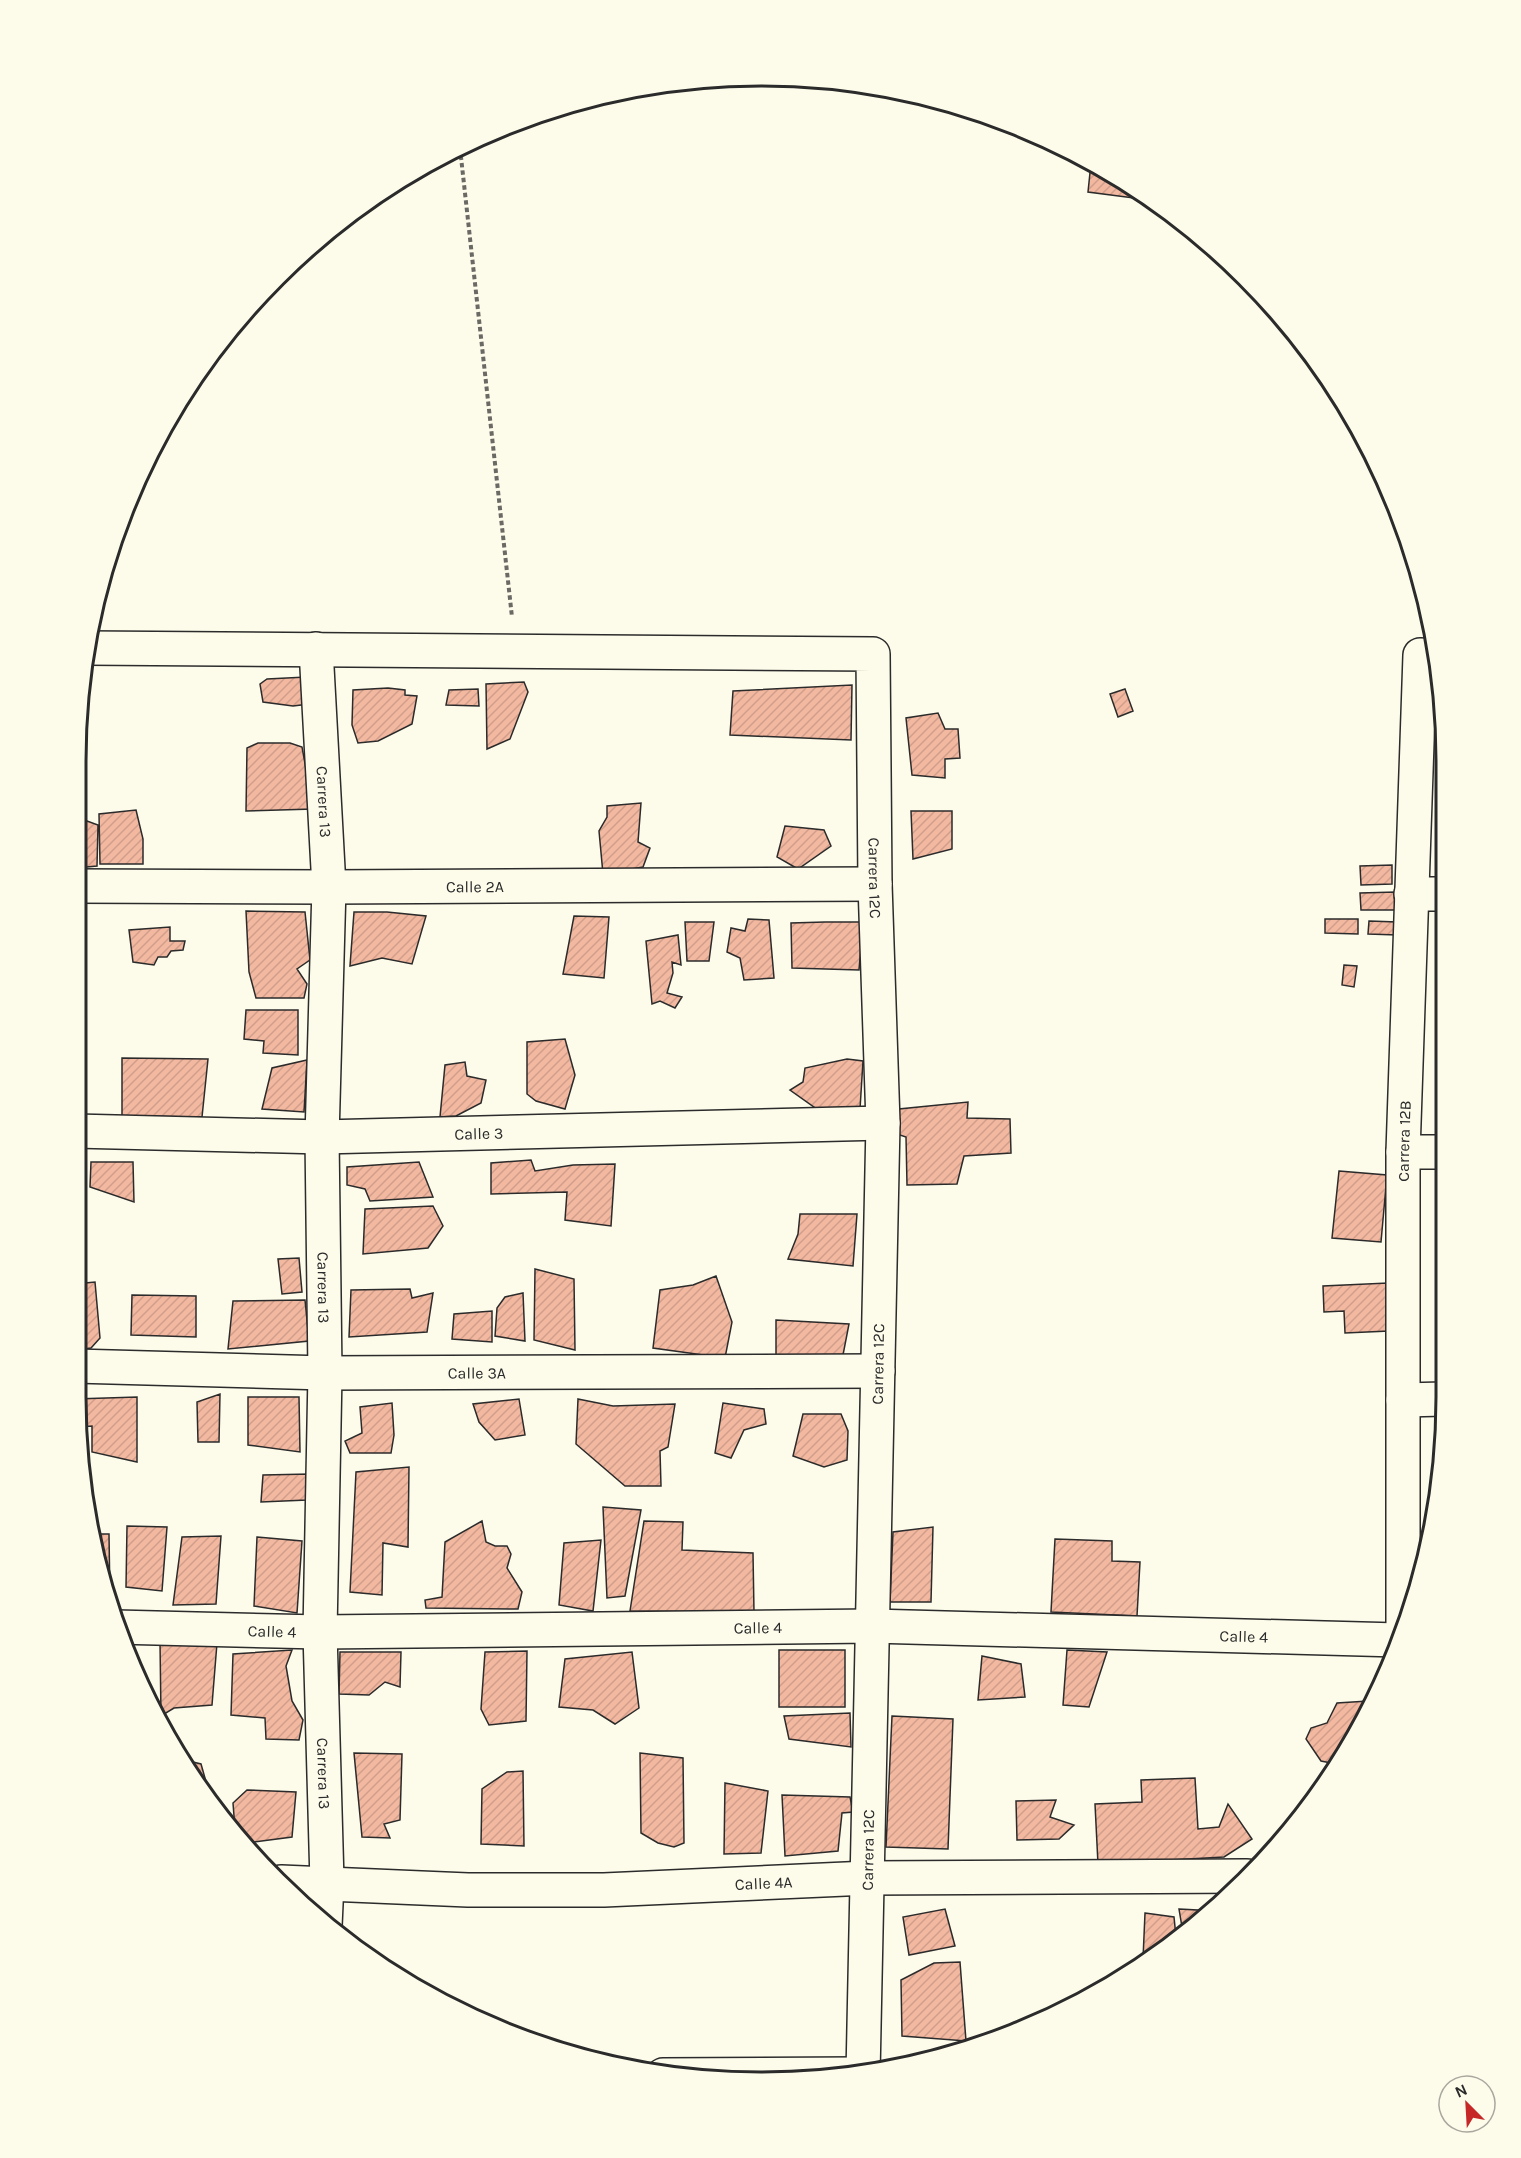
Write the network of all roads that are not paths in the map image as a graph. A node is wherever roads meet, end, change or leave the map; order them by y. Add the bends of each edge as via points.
1 (95, 648) edge
2 (316, 648) junction
3 (1428, 659) edge
4 (874, 884) junction
5 (86, 886) edge
6 (329, 887) junction
7 (1426, 894) edge
8 (883, 1123) junction
9 (86, 1131) edge
10 (322, 1137) junction
11 (1403, 1152) junction
12 (1436, 1152) edge
13 (86, 1366) edge
14 (878, 1371) junction
15 (325, 1372) junction
16 (1436, 1399) edge
17 (1403, 1400) junction
18 (1403, 1604) edge
19 (872, 1626) junction
20 (126, 1627) edge
21 (320, 1632) junction
22 (1390, 1640) edge
23 (1237, 1876) edge
24 (868, 1878) junction
25 (290, 1882) edge
26 (327, 1882) junction
27 (326, 1913) edge
28 (862, 2065) edge

1 - 2 street
2 - 4 street, Carrera 12C via 873,654
2 - 6 street, Carrera 13
3 - 7 street, Carrera 12B
4 - 6 street, Calle 2A
4 - 8 street, Carrera 12C
5 - 6 street, Calle 2A
6 - 10 street, Carrera 13
7 - 11 street, Carrera 12B
8 - 10 street, Calle 3
8 - 14 street, Carrera 12C
9 - 10 street, Calle 3
10 - 15 street, Carrera 13
11 - 12 street
11 - 17 street, Carrera 12B
13 - 15 street, Calle 3A
14 - 15 street, Calle 3A
14 - 19 street, Carrera 12C
15 - 21 street, Carrera 13
16 - 17 street
17 - 18 street, Carrera 12B
19 - 21 street, Calle 4
19 - 22 street, Calle 4
19 - 24 street, Carrera 12C
20 - 21 street, Calle 4
21 - 26 street, Carrera 13
23 - 24 street, Calle 4A
24 - 26 street, Calle 4A via 593,1890 468,1890
24 - 28 street, Carrera 12C
25 - 26 street, Calle 4A
26 - 27 street, Carrera 13

